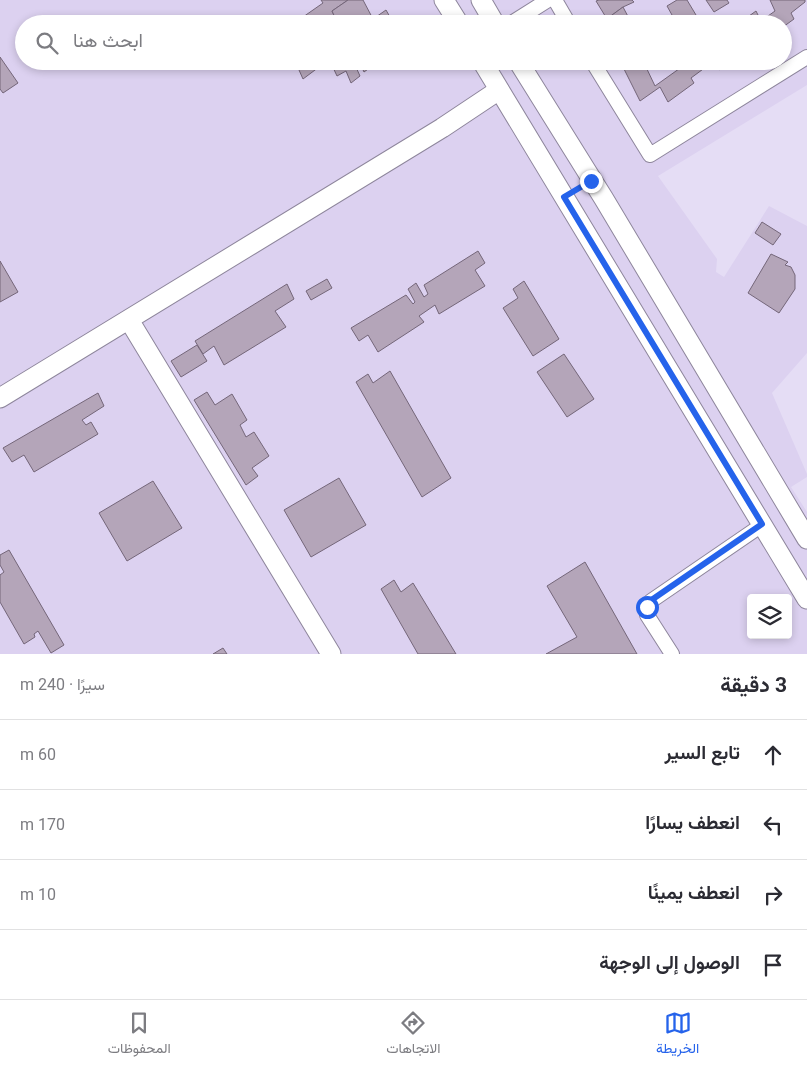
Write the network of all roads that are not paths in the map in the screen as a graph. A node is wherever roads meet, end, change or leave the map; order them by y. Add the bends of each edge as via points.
1 (444, 0) edge
2 (481, 0) edge
3 (548, 0) edge
4 (554, 0) edge
5 (453, 15) edge
6 (490, 15) edge
7 (524, 15) edge
8 (563, 15) edge
9 (807, 57) edge
10 (792, 66) edge
11 (488, 70) edge
12 (523, 70) edge
13 (598, 70) edge
14 (786, 70) edge
15 (500, 90) junction
16 (591, 181) junction
17 (564, 197) junction
18 (129, 320) junction
19 (0, 398) edge
20 (780, 493) junction
21 (751, 507) junction
22 (762, 524) junction
23 (807, 539) edge
24 (807, 599) edge
25 (331, 654) edge
26 (672, 654) edge

1 - 5 street
2 - 6 street
3 - 7 street
4 - 8 street
9 - 10 street
11 - 15 street
12 - 16 street
13 - 14 street via 650,155
15 - 17 street
15 - 18 street
16 - 17 street
16 - 20 street
17 - 21 street
18 - 19 street
18 - 25 street
20 - 21 street
20 - 23 street
21 - 22 street
22 - 24 street
22 - 26 street via 650,601 648,615

